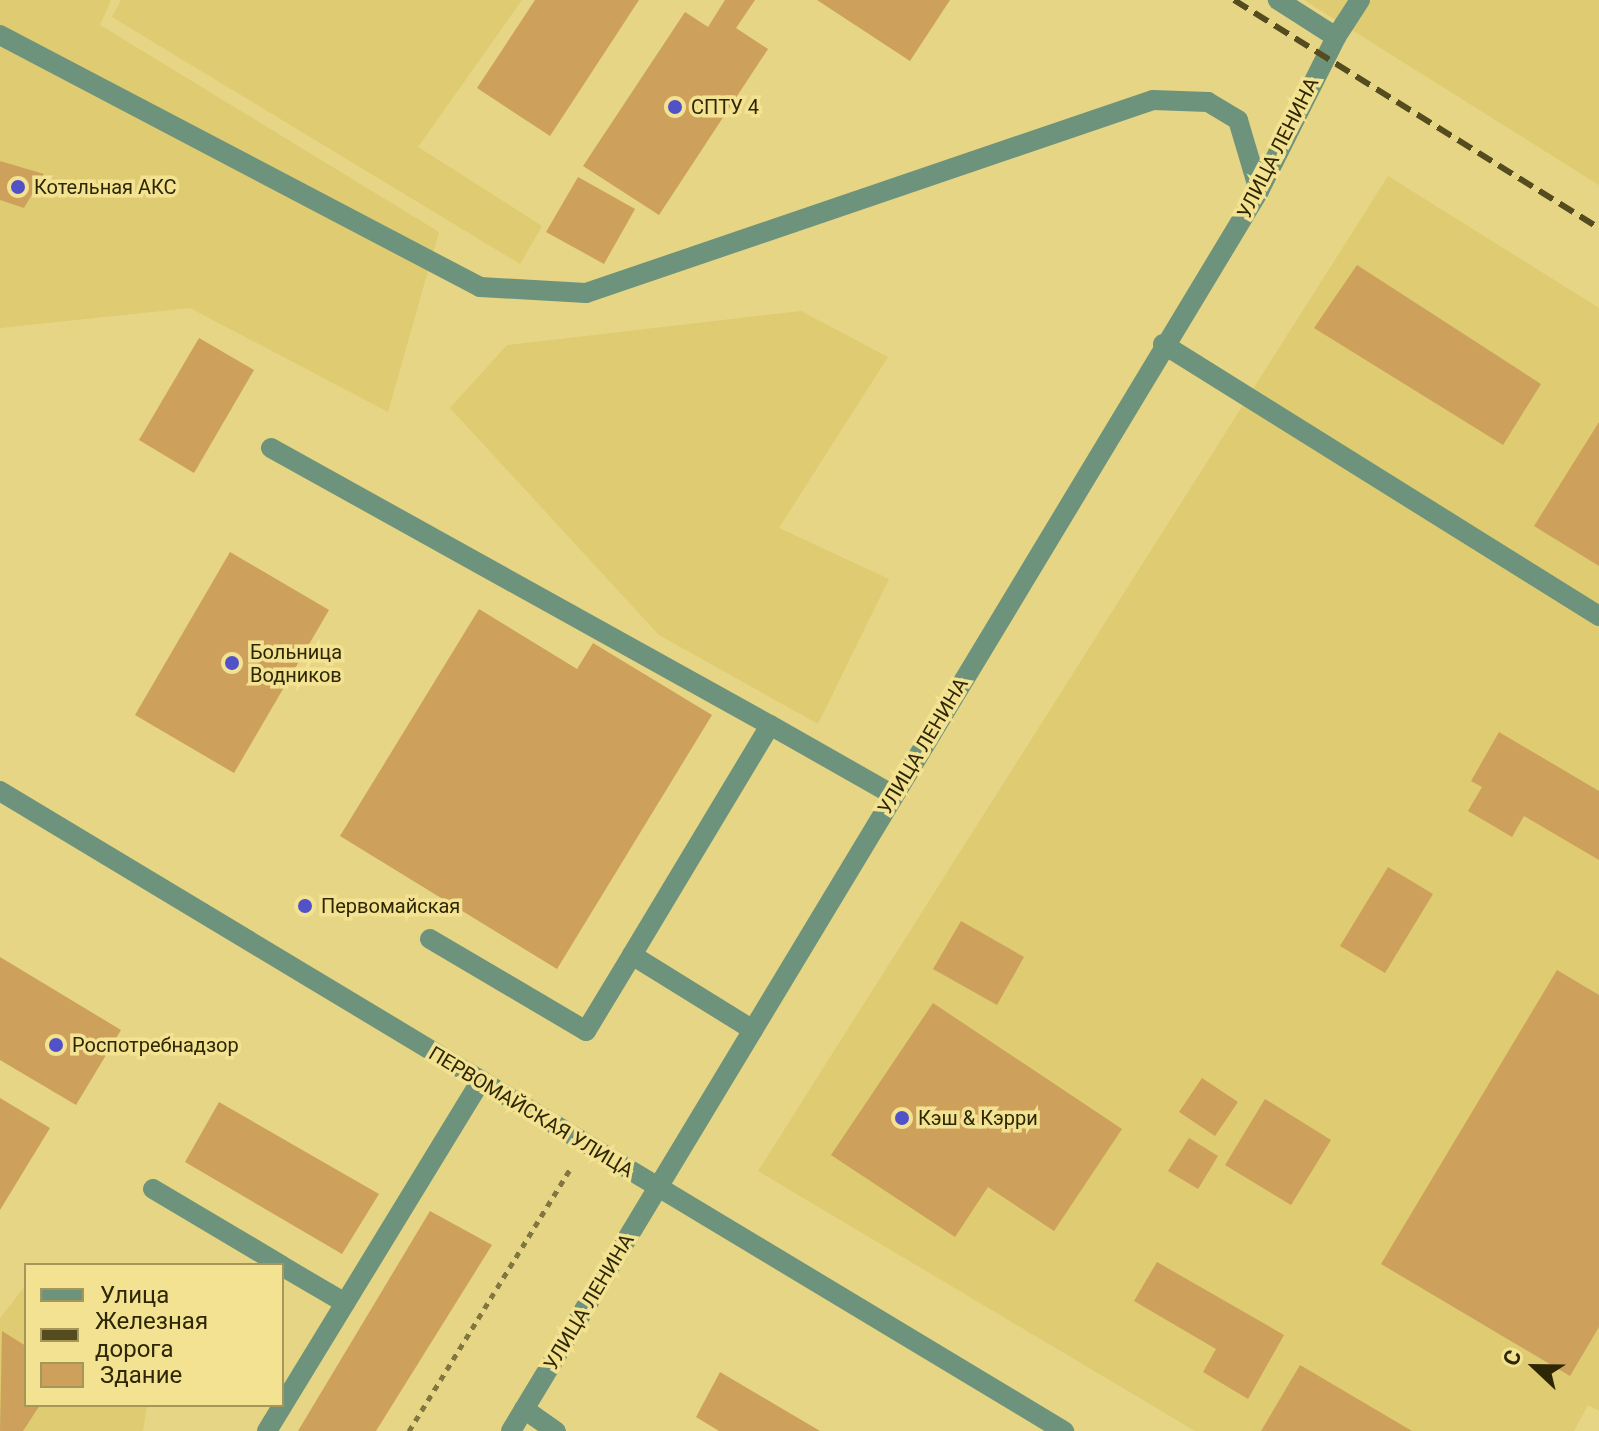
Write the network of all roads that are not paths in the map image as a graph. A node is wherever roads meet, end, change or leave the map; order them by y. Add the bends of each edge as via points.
1 (1278, 0) edge
2 (1360, 0) edge
3 (0, 35) edge
4 (1336, 37) junction
5 (1259, 191) junction
6 (1163, 344) junction
7 (271, 448) dead end
8 (1599, 616) edge
9 (770, 725) junction
10 (0, 791) edge
11 (893, 795) junction
12 (430, 939) dead end
13 (632, 955) junction
14 (753, 1030) junction
15 (481, 1080) junction
16 (658, 1188) junction
17 (153, 1189) dead end
18 (278, 1263) edge
19 (284, 1267) edge
20 (345, 1303) junction
21 (284, 1403) edge
22 (282, 1407) edge
23 (524, 1409) junction
24 (267, 1431) edge
25 (511, 1431) edge
26 (556, 1431) edge
27 (1064, 1431) edge

1 - 4 street
2 - 4 street, УЛИЦА ЛЕНИНА
3 - 5 street via 480,287 586,293 1153,100 1208,102 1238,120
4 - 5 street, УЛИЦА ЛЕНИНА
5 - 6 street, УЛИЦА ЛЕНИНА
6 - 8 street
6 - 11 street, УЛИЦА ЛЕНИНА
7 - 9 street
9 - 11 street
9 - 13 street
10 - 15 street, ПЕРВОМАЙСКАЯ УЛИЦА
11 - 14 street, УЛИЦА ЛЕНИНА
12 - 13 street via 586,1031
13 - 14 street
14 - 16 street, УЛИЦА ЛЕНИНА
15 - 16 street, ПЕРВОМАЙСКАЯ УЛИЦА
15 - 20 street
16 - 23 street, УЛИЦА ЛЕНИНА
16 - 27 street, ПЕРВОМАЙСКАЯ УЛИЦА
17 - 18 street
19 - 20 street
20 - 21 street
22 - 24 street
23 - 25 street, УЛИЦА ЛЕНИНА
23 - 26 street

